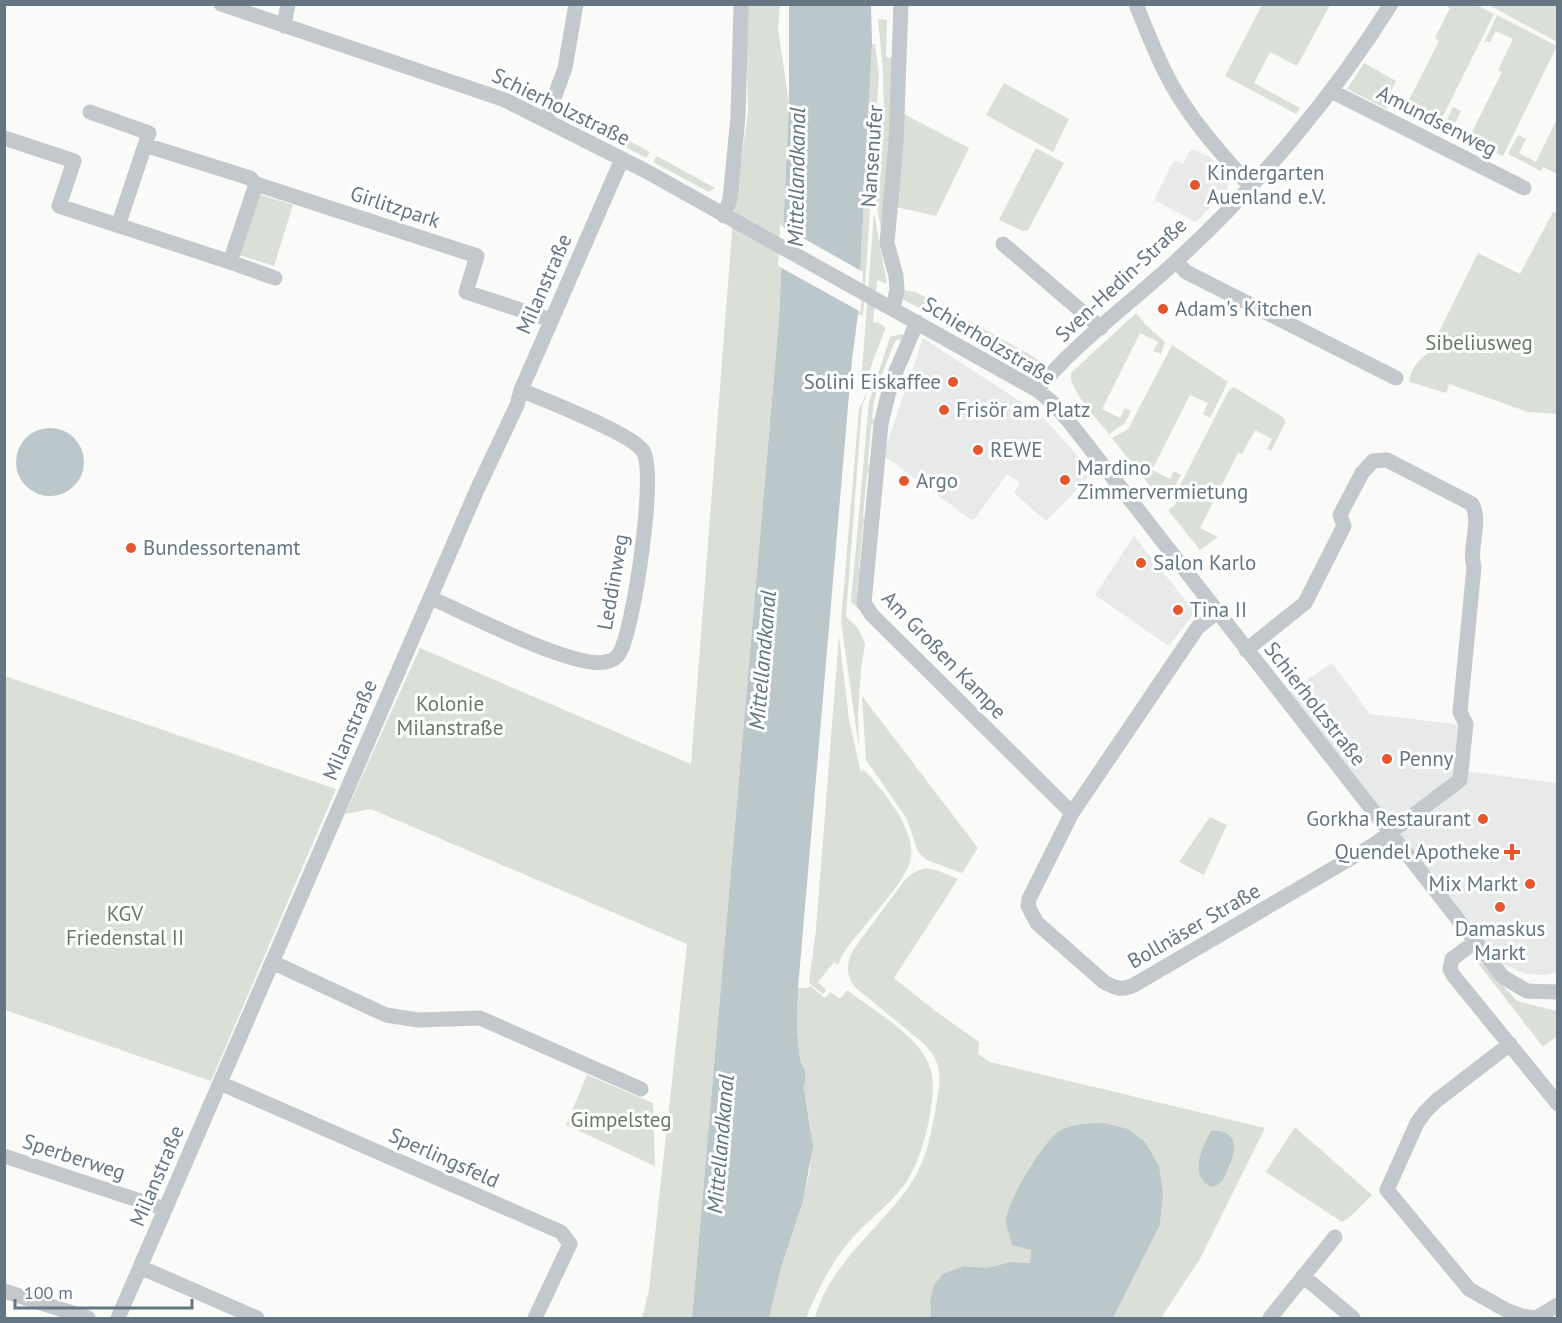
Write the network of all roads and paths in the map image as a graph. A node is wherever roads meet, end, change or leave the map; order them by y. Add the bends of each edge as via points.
1 (221, 4) edge
2 (288, 4) edge
3 (576, 4) edge
4 (741, 4) edge
5 (901, 4) edge
6 (1136, 4) edge
7 (1391, 4) edge
8 (284, 26) junction
9 (1331, 91) junction
10 (90, 112) dead end
11 (546, 120) junction
12 (4, 138) edge
13 (145, 145) junction
14 (622, 159) junction
15 (256, 184) junction
16 (1250, 186) junction
17 (1524, 188) dead end
18 (724, 216) junction
19 (118, 226) junction
20 (1003, 244) dead end
21 (1176, 261) junction
22 (230, 262) junction
23 (275, 278) dead end
24 (893, 309) junction
25 (551, 320) junction
26 (917, 322) junction
27 (1101, 328) junction
28 (1396, 378) dead end
29 (521, 390) junction
30 (1037, 390) junction
31 (431, 598) junction
32 (1217, 612) junction
33 (1246, 650) junction
34 (1072, 813) junction
35 (1390, 834) junction
36 (1475, 942) junction
37 (272, 963) junction
38 (1557, 992) edge
39 (1510, 1044) junction
40 (220, 1083) junction
41 (641, 1089) dead end
42 (1557, 1104) edge
43 (4, 1156) edge
44 (165, 1209) junction
45 (1335, 1237) dead end
46 (140, 1267) junction
47 (1303, 1276) junction
48 (4, 1291) edge
49 (1557, 1305) edge
50 (88, 1318) edge
51 (118, 1318) edge
52 (257, 1318) edge
53 (535, 1318) edge
54 (1270, 1318) edge
55 (1353, 1318) edge
56 (1536, 1318) edge

1 - 8 street, Schierholzstraße
2 - 8 street
3 - 11 street via 565,68
4 - 18 street via 738,117 730,199
5 - 24 street, Nansenufer via 896,143 887,243 896,276
6 - 16 street via 1166,74 1188,111
7 - 9 street, Sven-Hedin-Straße
8 - 11 street, Schierholzstraße via 481,91
9 - 16 street, Sven-Hedin-Straße
9 - 17 street, Amundsenweg
10 - 13 street via 149,133
11 - 14 street, Schierholzstraße
12 - 19 street via 74,161 59,206
13 - 15 street via 250,178
13 - 19 street
14 - 18 street, Schierholzstraße
14 - 25 street, Milanstraße
15 - 22 street
15 - 25 street, Girlitzpark via 477,256 465,292
16 - 21 street, Sven-Hedin-Straße
18 - 24 street, Schierholzstraße
19 - 22 street
20 - 27 street
21 - 27 street, Sven-Hedin-Straße
21 - 28 street via 1186,272
22 - 23 street
24 - 26 street, Schierholzstraße
25 - 29 street, Milanstraße
26 - 30 street, Schierholzstraße
26 - 34 street, Am Großen Kampe via 891,383 881,424 864,603
27 - 30 street, Sven-Hedin-Straße
29 - 31 street, Milanstraße
29 - 31 street, Leddinweg via 628,437 644,452 648,469 641,560 620,652 605,663 553,652
30 - 32 street, Schierholzstraße via 1067,419
31 - 37 street, Milanstraße
32 - 33 street, Schierholzstraße
32 - 34 street, Bollnäser Straße via 1198,627
33 - 35 street, Schierholzstraße
33 - 35 street via 1305,603 1344,526 1341,512 1373,461 1387,460 1472,504 1476,516 1471,557 1474,567 1461,712 1466,724 1460,780
34 - 35 street, Bollnäser Straße via 1028,906 1037,922 1104,982 1126,989
35 - 36 street, Schierholzstraße
36 - 38 street, Schierholzstraße via 1503,977 1516,986 1527,992
36 - 39 street via 1452,958 1450,969
37 - 40 street, Milanstraße
37 - 41 street via 386,1014 418,1020 480,1018
39 - 42 street
39 - 56 street via 1425,1112 1387,1190 1469,1289 1506,1310
40 - 44 street, Milanstraße
40 - 53 street, Sperlingsfeld via 561,1232 570,1244
43 - 44 street, Sperberweg
44 - 46 street, Milanstraße
45 - 47 street
46 - 51 street, Milanstraße
46 - 52 street
47 - 54 street
47 - 55 street
48 - 50 street
49 - 56 street

